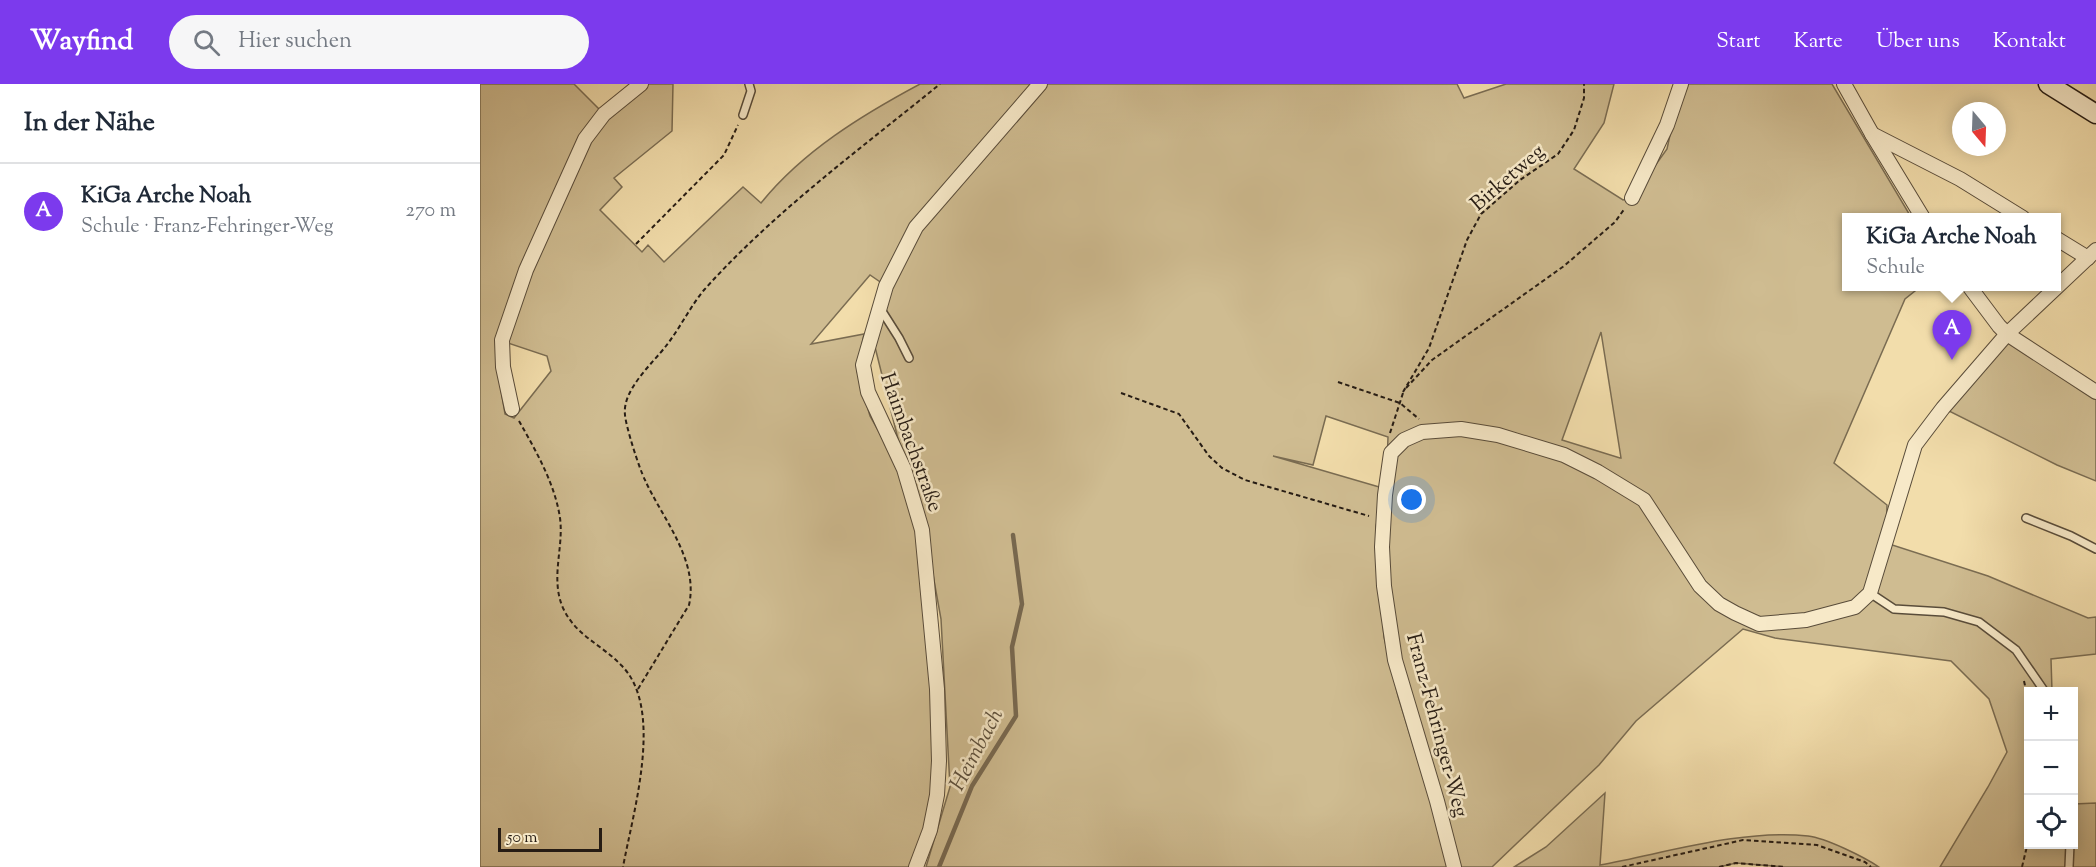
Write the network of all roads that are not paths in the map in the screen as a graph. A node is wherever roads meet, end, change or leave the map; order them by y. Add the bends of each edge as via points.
1 (640, 84) edge
2 (749, 84) edge
3 (1040, 84) edge
4 (1681, 84) edge
5 (1844, 84) edge
6 (2048, 84) edge
7 (2096, 114) edge
8 (743, 115) road end
9 (1872, 134) junction
10 (1632, 198) road end
11 (1920, 213) edge
12 (2015, 213) edge
13 (2061, 241) edge
14 (2092, 254) edge
15 (2061, 283) edge
16 (1973, 291) edge
17 (2053, 291) edge
18 (880, 308) junction
19 (2007, 334) junction
20 (909, 357) dead end
21 (2096, 392) edge
22 (512, 409) road end
23 (2026, 518) dead end
24 (2096, 549) edge
25 (1870, 593) junction
26 (2042, 687) edge
27 (2070, 849) edge
28 (916, 867) edge
29 (1454, 867) edge
30 (2069, 867) edge

1 - 22 street via 604,114 585,139 526,270 502,340
2 - 8 lane via 751,91
3 - 18 street, Haimbachstraße via 916,227 886,286
4 - 10 street via 1667,125
5 - 9 street
6 - 7 main road
9 - 11 street
9 - 12 street via 1960,179
13 - 14 street
14 - 15 street
16 - 19 street
17 - 19 street
18 - 20 lane
18 - 28 street, Haimbachstraße via 863,365 868,392 904,469 922,530 937,689 937,795 930,830
19 - 21 street
19 - 25 street via 1914,446
23 - 24 lane
25 - 26 lane via 1894,609 1944,612 1979,622 2016,650
25 - 29 street, Franz-Fehringer-Weg via 1855,607 1806,620 1759,624 1719,604 1706,592 1644,500 1598,471 1564,455 1498,435 1461,429 1422,432 1404,440 1391,453 1382,547 1384,586 1395,660
27 - 30 lane

